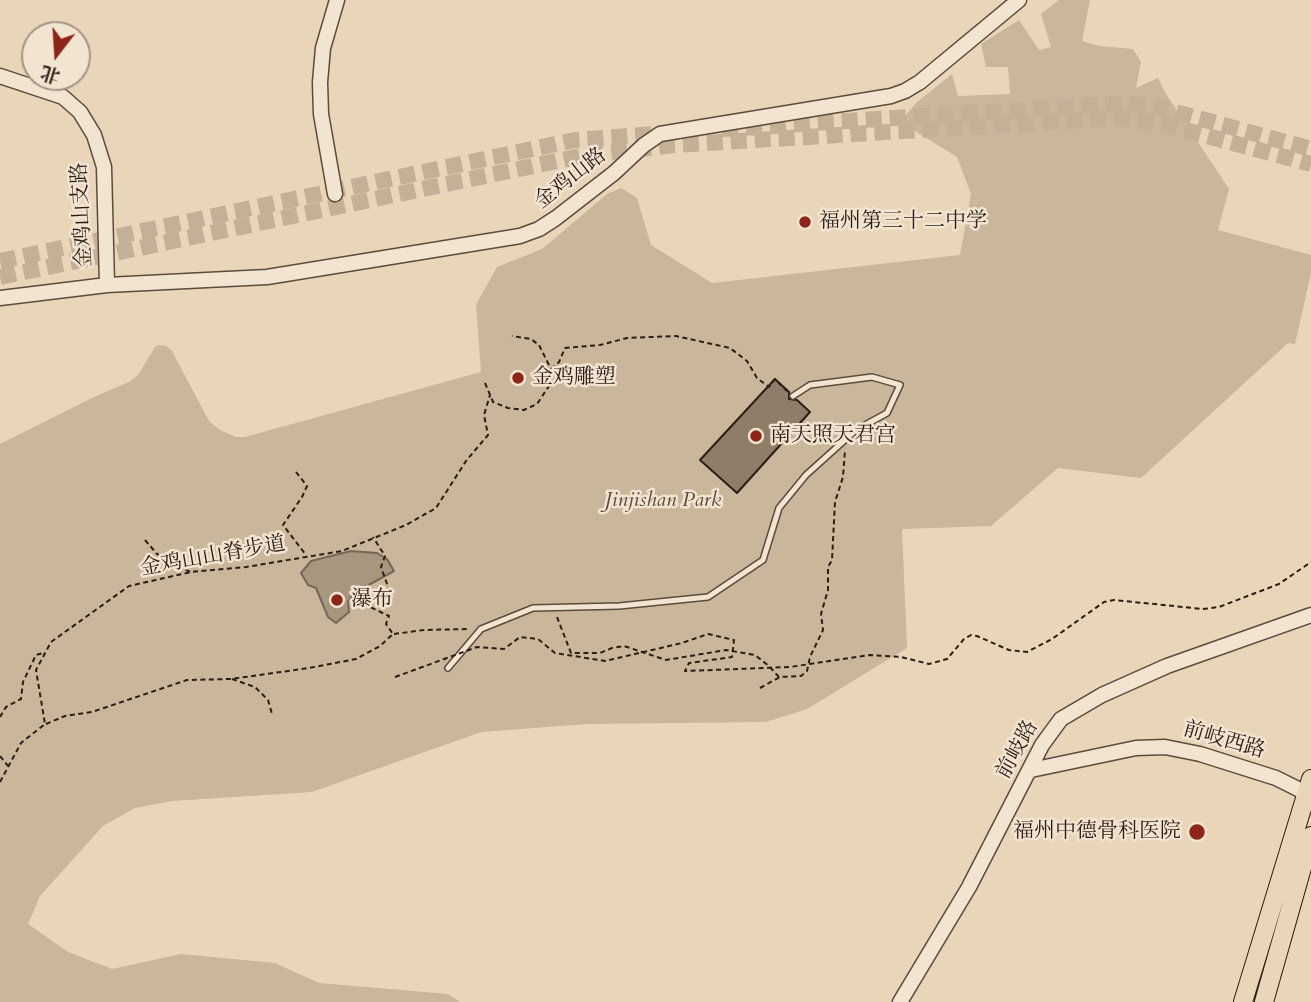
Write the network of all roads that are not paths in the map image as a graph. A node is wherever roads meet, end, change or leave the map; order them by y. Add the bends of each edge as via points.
1 (337, 0) edge
2 (1018, 0) edge
3 (0, 76) edge
4 (335, 194) dead end
5 (107, 285) junction
6 (0, 288) edge
7 (0, 298) edge
8 (793, 396) road end
9 (1311, 615) edge
10 (448, 668) dead end
11 (1031, 769) junction
12 (1309, 794) edge
13 (1311, 836) edge
14 (900, 1002) edge
15 (1242, 1002) edge
16 (1264, 1002) edge

1 - 4 street via 323,48 320,82
2 - 5 street, 金鸡山路 via 905,91 660,134 556,218 520,236 275,276
3 - 5 street, 金鸡山支路 via 68,101 94,135 104,167
5 - 6 street via 75,280
5 - 7 street
8 - 10 lane via 810,385 872,377 900,385 887,413 848,437 806,475 779,508 763,560 708,597 533,608 481,629
9 - 11 street, 前岐路 via 1179,661 1090,701 1055,725
11 - 12 street, 前岐西路 via 1136,748 1165,747 1267,775
11 - 14 street, 前岐路 via 969,887
12 - 15 main road
13 - 16 main road

